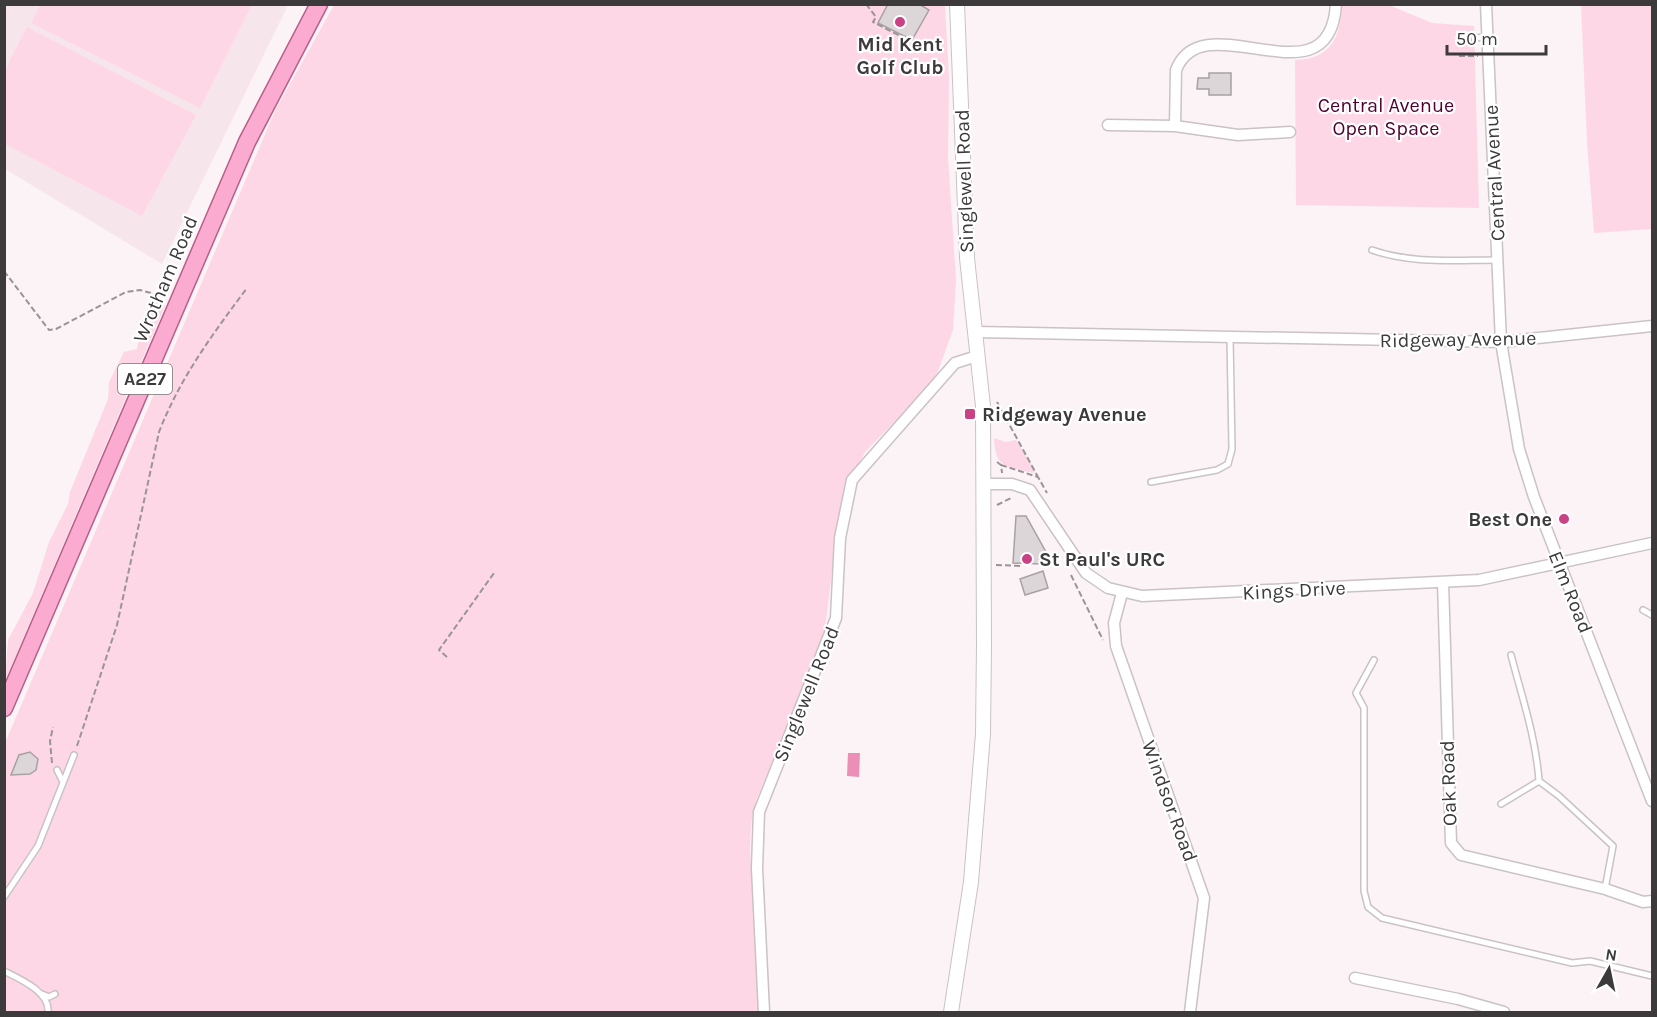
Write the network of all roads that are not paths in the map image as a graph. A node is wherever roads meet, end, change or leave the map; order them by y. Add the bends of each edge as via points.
1 (319, 4) edge
2 (957, 4) edge
3 (1336, 4) edge
4 (1486, 4) edge
5 (1474, 38) dead end
6 (1488, 38) junction
7 (1108, 125) dead end
8 (1174, 126) junction
9 (1290, 132) dead end
10 (1372, 250) dead end
11 (1498, 260) junction
12 (1653, 326) edge
13 (974, 332) junction
14 (1230, 337) junction
15 (1501, 342) junction
16 (977, 356) junction
17 (1151, 482) dead end
18 (983, 484) junction
19 (1653, 543) edge
20 (1559, 563) junction
21 (1443, 582) junction
22 (1122, 593) junction
23 (1643, 610) dead end
24 (1653, 615) edge
25 (1511, 655) dead end
26 (1374, 660) dead end
27 (4, 708) edge
28 (74, 755) road end
29 (57, 770) road end
30 (1539, 781) junction
31 (63, 787) junction
32 (1653, 801) edge
33 (1501, 804) dead end
34 (1605, 889) junction
35 (4, 897) edge
36 (1653, 901) edge
37 (4, 972) edge
38 (1653, 976) edge
39 (1355, 978) dead end
40 (38, 992) junction
41 (55, 994) dead end
42 (48, 1009) edge
43 (53, 1012) edge
44 (764, 1012) edge
45 (951, 1012) edge
46 (1190, 1012) edge
47 (1504, 1012) edge

1 - 27 main road, Wrotham Road / A227 via 255,125
2 - 13 street, Singlewell Road via 967,258
3 - 8 street via 1326,38 1305,50 1277,52 1213,43 1194,50 1176,70
4 - 6 street, Central Avenue
5 - 6 lane
6 - 11 street, Central Avenue
7 - 8 street
8 - 9 street via 1238,135
10 - 11 lane via 1406,259
11 - 15 street, Central Avenue
12 - 15 street, Ridgeway Avenue
13 - 14 street, Ridgeway Avenue
13 - 16 street, Singlewell Road
14 - 15 street, Ridgeway Avenue
14 - 17 lane via 1232,449 1228,465
15 - 20 street, Elm Road via 1521,455
16 - 18 street, Singlewell Road
16 - 44 street, Singlewell Road via 955,363 852,480 840,538 836,618 759,812
18 - 22 street, Kings Drive via 1015,485 1032,491 1084,571 1105,587
18 - 45 street, Singlewell Road via 983,734 968,907
19 - 20 street, Kings Drive
20 - 21 street, Kings Drive via 1497,578
20 - 32 street, Elm Road
21 - 22 street, Kings Drive via 1168,596
21 - 34 street, Oak Road via 1451,843 1461,855
22 - 46 street, Windsor Road via 1114,622 1116,646 1205,900
23 - 24 lane
25 - 30 lane via 1536,747
26 - 38 lane via 1356,693 1364,708 1364,891 1368,908 1382,918 1572,963 1590,961
28 - 31 lane
29 - 31 lane
30 - 33 lane
30 - 34 lane via 1613,846
31 - 35 lane via 38,846
34 - 36 street, Oak Road via 1643,902
37 - 40 lane
39 - 47 street
40 - 41 lane via 49,997
40 - 42 lane
42 - 43 lane

